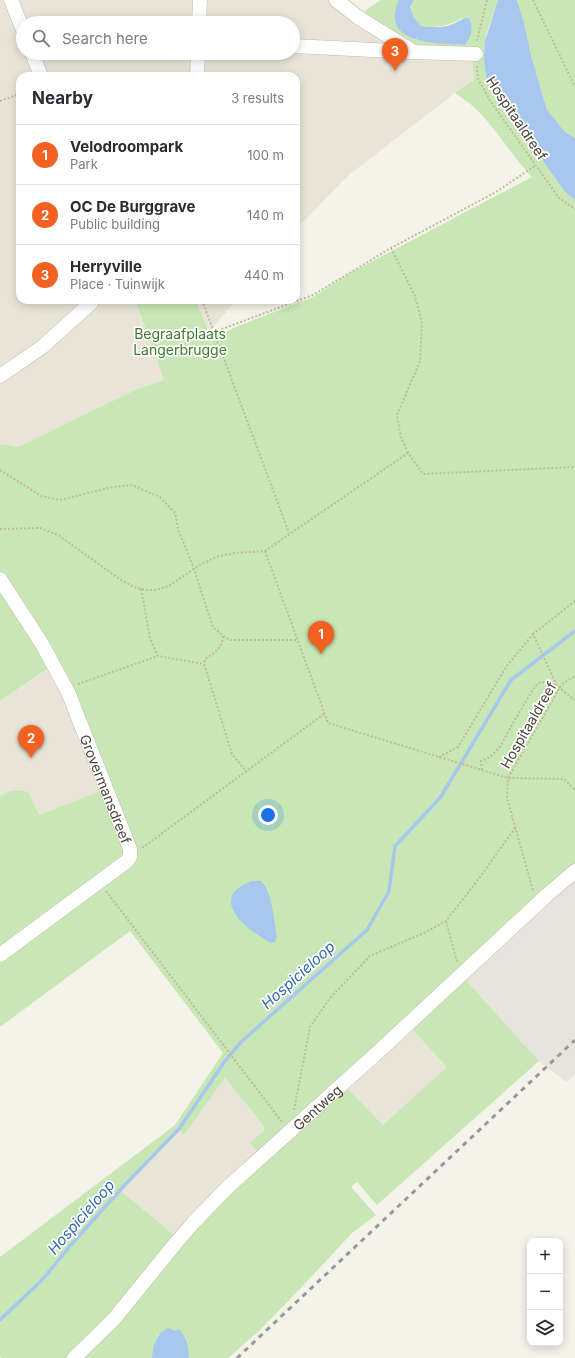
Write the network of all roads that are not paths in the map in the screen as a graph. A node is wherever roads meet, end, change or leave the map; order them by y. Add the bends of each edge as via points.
1 (11, 0) edge
2 (200, 0) edge
3 (336, 0) edge
4 (17, 16) edge
5 (199, 16) edge
6 (300, 46) edge
7 (414, 52) junction
8 (476, 54) road end
9 (35, 60) edge
10 (198, 60) edge
11 (40, 72) edge
12 (197, 72) edge
13 (90, 304) edge
14 (0, 376) edge
15 (0, 580) edge
16 (575, 871) edge
17 (0, 955) edge
18 (74, 1358) edge

1 - 4 street
2 - 5 street
3 - 7 street via 359,18
6 - 7 street
7 - 8 street
9 - 11 street
10 - 12 street
13 - 14 street via 42,347
15 - 17 street, Grovermansdreef via 42,644 66,688 130,849 127,861
16 - 18 street, Gentweg via 228,1187 174,1244 114,1320

